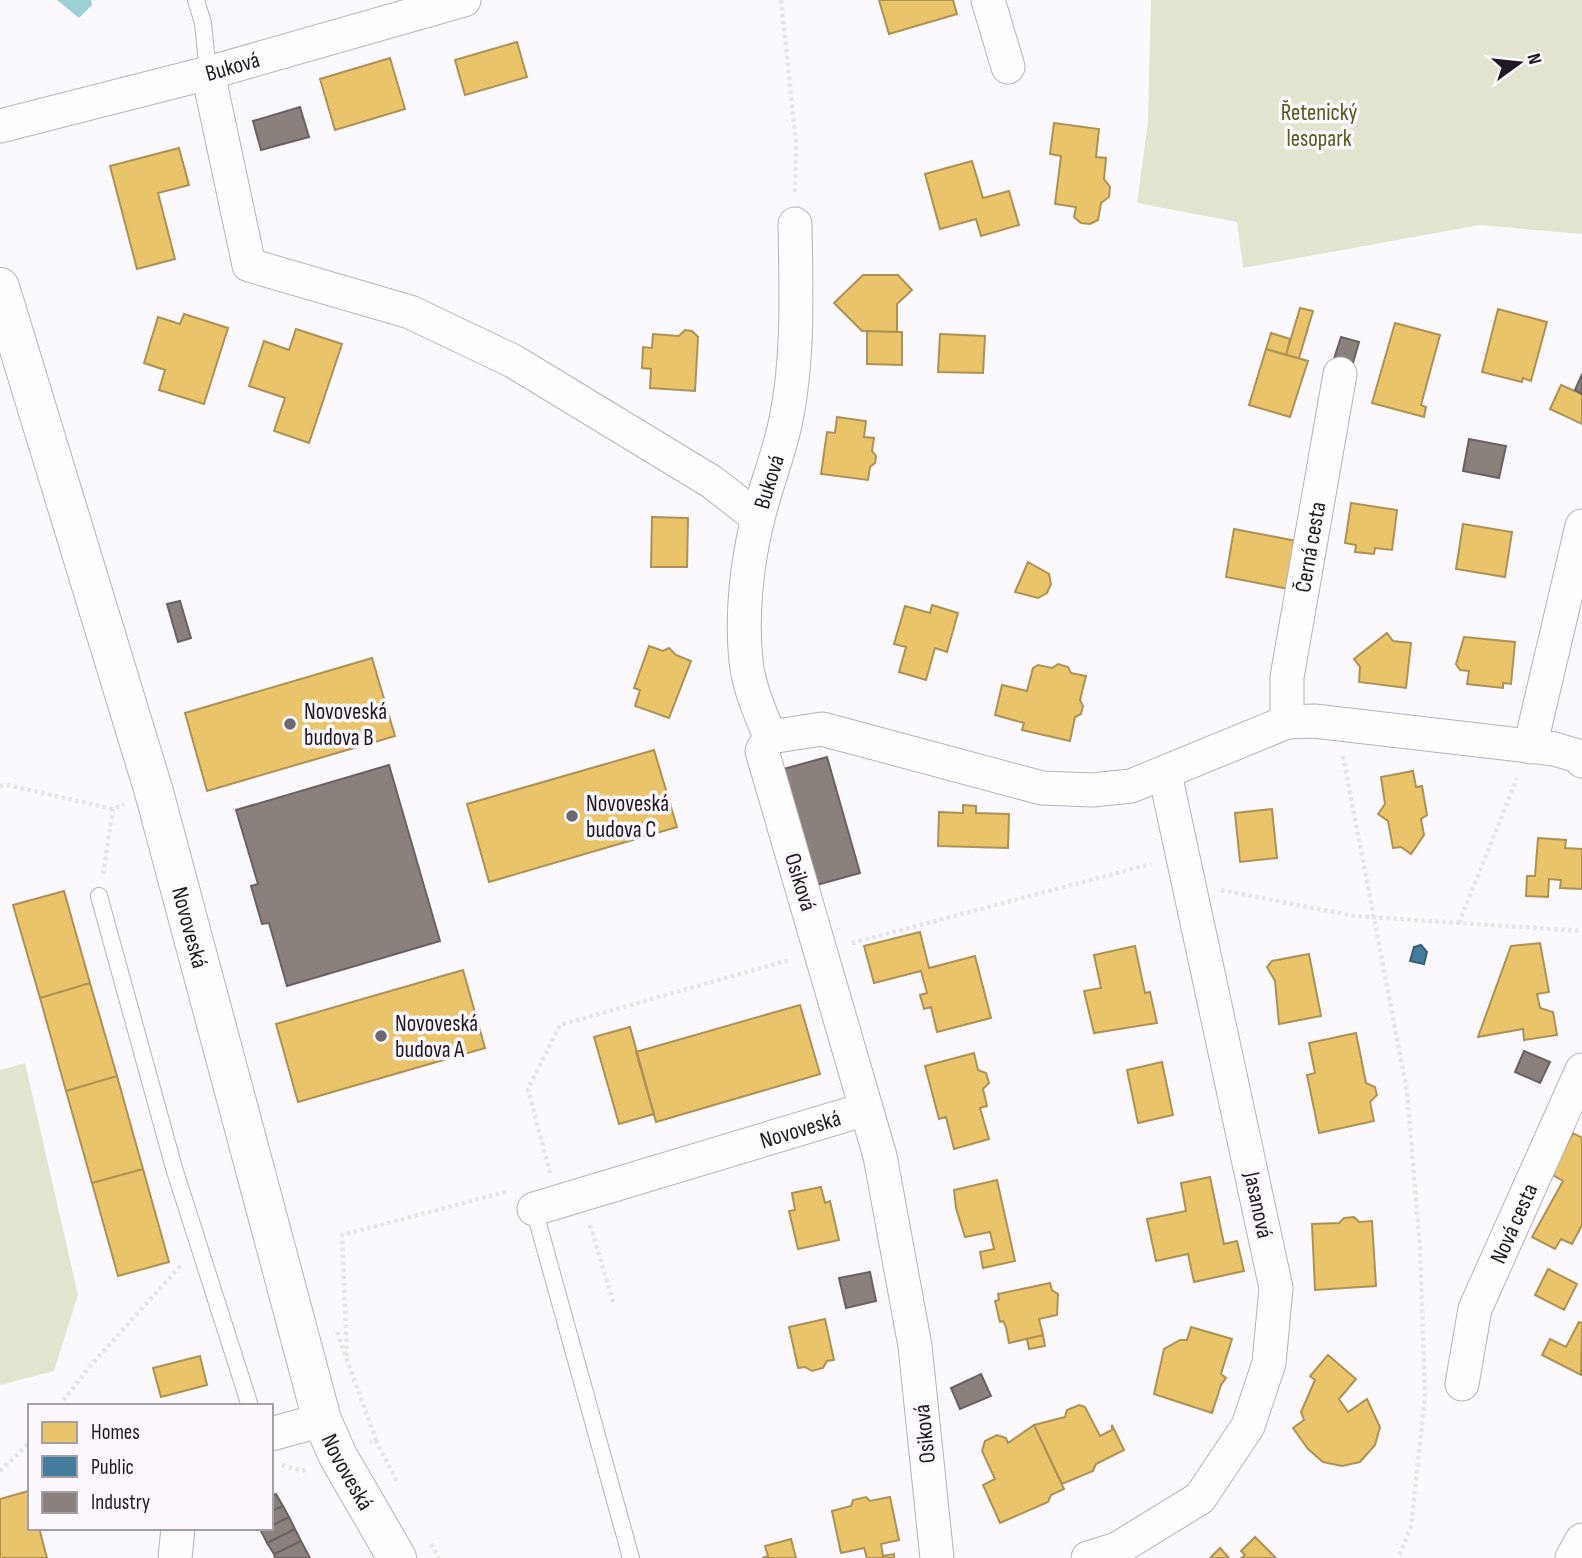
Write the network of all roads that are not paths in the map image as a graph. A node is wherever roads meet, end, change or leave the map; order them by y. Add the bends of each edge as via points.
1 (197, 0) edge
2 (464, 0) edge
3 (988, 0) edge
4 (1008, 67) dead end
5 (208, 73) junction
6 (0, 126) edge
7 (795, 224) road end
8 (0, 288) edge
9 (1340, 374) dead end
10 (758, 518) junction
11 (1582, 526) edge
12 (1287, 722) junction
13 (771, 737) junction
14 (1582, 761) edge
15 (1524, 762) junction
16 (1165, 774) junction
17 (99, 896) road end
18 (1582, 1070) edge
19 (866, 1109) junction
20 (523, 1199) joint
21 (1462, 1384) dead end
22 (249, 1404) edge
23 (322, 1420) junction
24 (273, 1433) edge
25 (178, 1530) edge
26 (1582, 1541) edge
27 (175, 1558) edge
28 (397, 1558) edge
29 (631, 1558) edge
30 (937, 1558) edge
31 (1088, 1558) edge
32 (1572, 1558) edge

1 - 5 lane
2 - 5 street, Buková
3 - 4 street
5 - 6 street, Buková
5 - 10 street via 249,265 410,312 513,360 712,482
7 - 10 street, Buková via 797,337 786,419
8 - 23 street, Novoveská via 154,792
9 - 12 street, Černá cesta via 1287,677
10 - 13 street, Buková via 745,608 746,661 754,697
11 - 15 street
12 - 15 street via 1337,724
12 - 16 street
13 - 16 street via 822,729 1042,788 1130,786
13 - 19 street, Osiková via 762,751
14 - 15 street via 1554,749
16 - 31 street, Jasanová via 1276,1288 1269,1363 1248,1426 1200,1498 1117,1549
17 - 22 lane via 174,1168
18 - 21 street, Nová cesta via 1475,1309
19 - 20 street, Novoveská
19 - 30 street, Osiková via 880,1156 915,1346
20 - 29 lane
23 - 24 street
23 - 28 street, Novoveská
25 - 27 street
26 - 32 street

